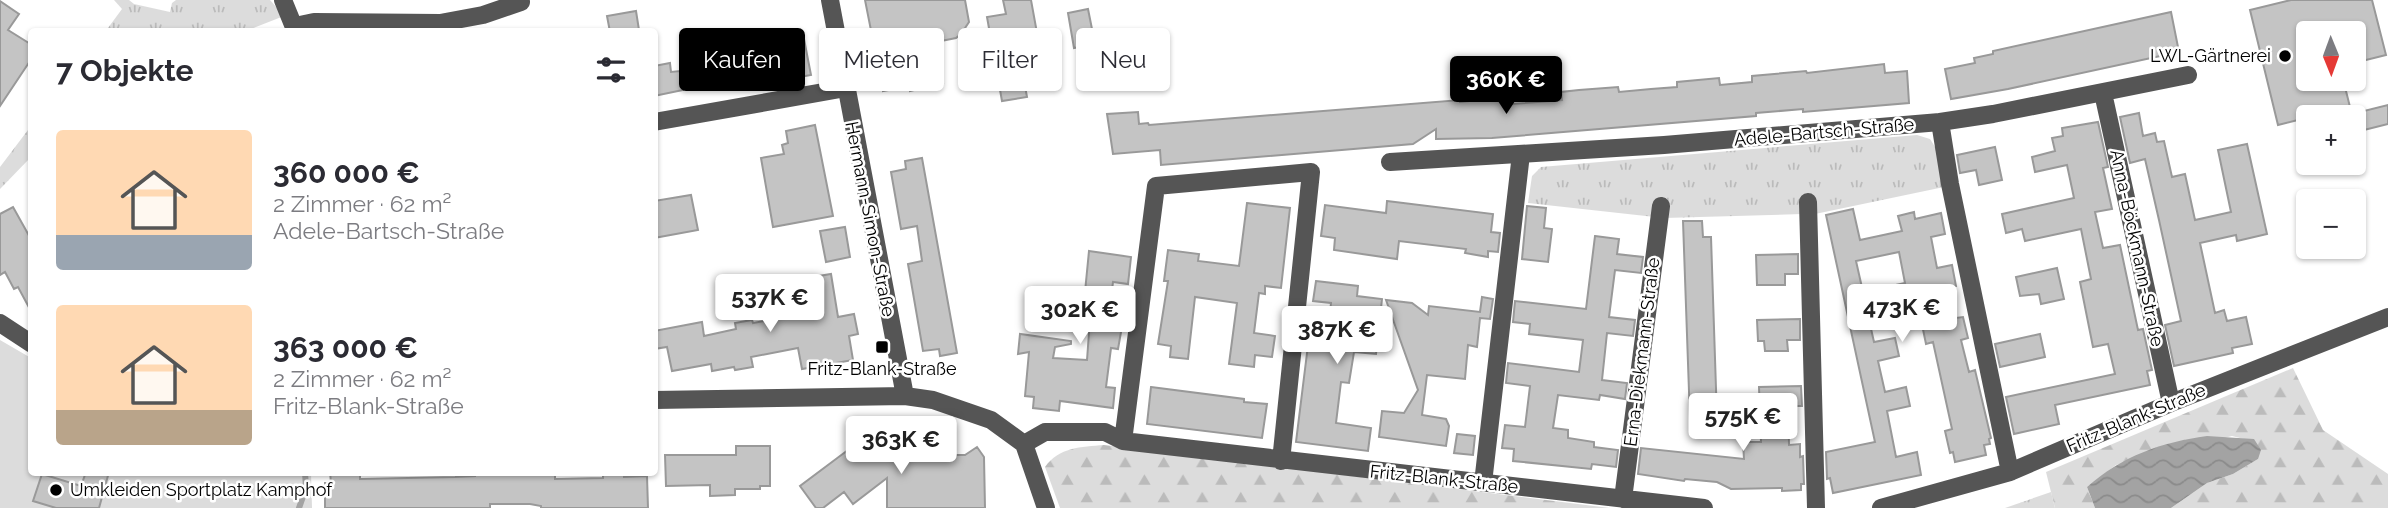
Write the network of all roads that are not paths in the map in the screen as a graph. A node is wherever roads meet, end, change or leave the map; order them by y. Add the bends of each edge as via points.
1 (283, 0) edge
2 (830, 0) edge
3 (521, 2) dead end
4 (295, 28) edge
5 (298, 28) edge
6 (835, 28) edge
7 (2188, 75) dead end
8 (829, 91) edge
9 (847, 91) edge
10 (2103, 93) junction
11 (658, 121) edge
12 (1940, 122) junction
13 (1521, 155) junction
14 (1390, 162) dead end
15 (1808, 202) dead end
16 (1661, 206) dead end
17 (2388, 317) edge
18 (0, 323) edge
19 (28, 341) edge
20 (905, 396) junction
21 (658, 400) edge
22 (2171, 403) junction
23 (1123, 442) junction
24 (1024, 444) junction
25 (1281, 461) junction
26 (2010, 472) junction
27 (1483, 483) junction
28 (1623, 499) junction
29 (1046, 508) edge
30 (1704, 508) edge
31 (1816, 508) edge
32 (1881, 508) edge

1 - 4 street
2 - 6 street, Hermann-Simon-Straße
3 - 5 street via 440,23 314,22
7 - 10 street
8 - 11 street
9 - 20 street, Hermann-Simon-Straße
10 - 12 street
10 - 22 street, Anna-Böckmann-Straße
12 - 13 street, Adele-Bartsch-Straße
12 - 26 street, Adele-Bartsch-Straße
13 - 14 street, Adele-Bartsch-Straße
13 - 27 street
15 - 31 street
16 - 28 street, Erna-Diekmann-Straße
17 - 22 street, Fritz-Blank-Straße
18 - 19 street
20 - 21 street
20 - 24 street via 933,400 991,420
22 - 26 street, Fritz-Blank-Straße
23 - 24 street, Fritz-Blank-Straße via 1105,432 1045,432
23 - 25 street, Fritz-Blank-Straße
23 - 25 street via 1156,186 1311,172
24 - 29 street
25 - 27 street, Fritz-Blank-Straße
26 - 32 street, Fritz-Blank-Straße
27 - 28 street, Fritz-Blank-Straße
28 - 30 street, Fritz-Blank-Straße

